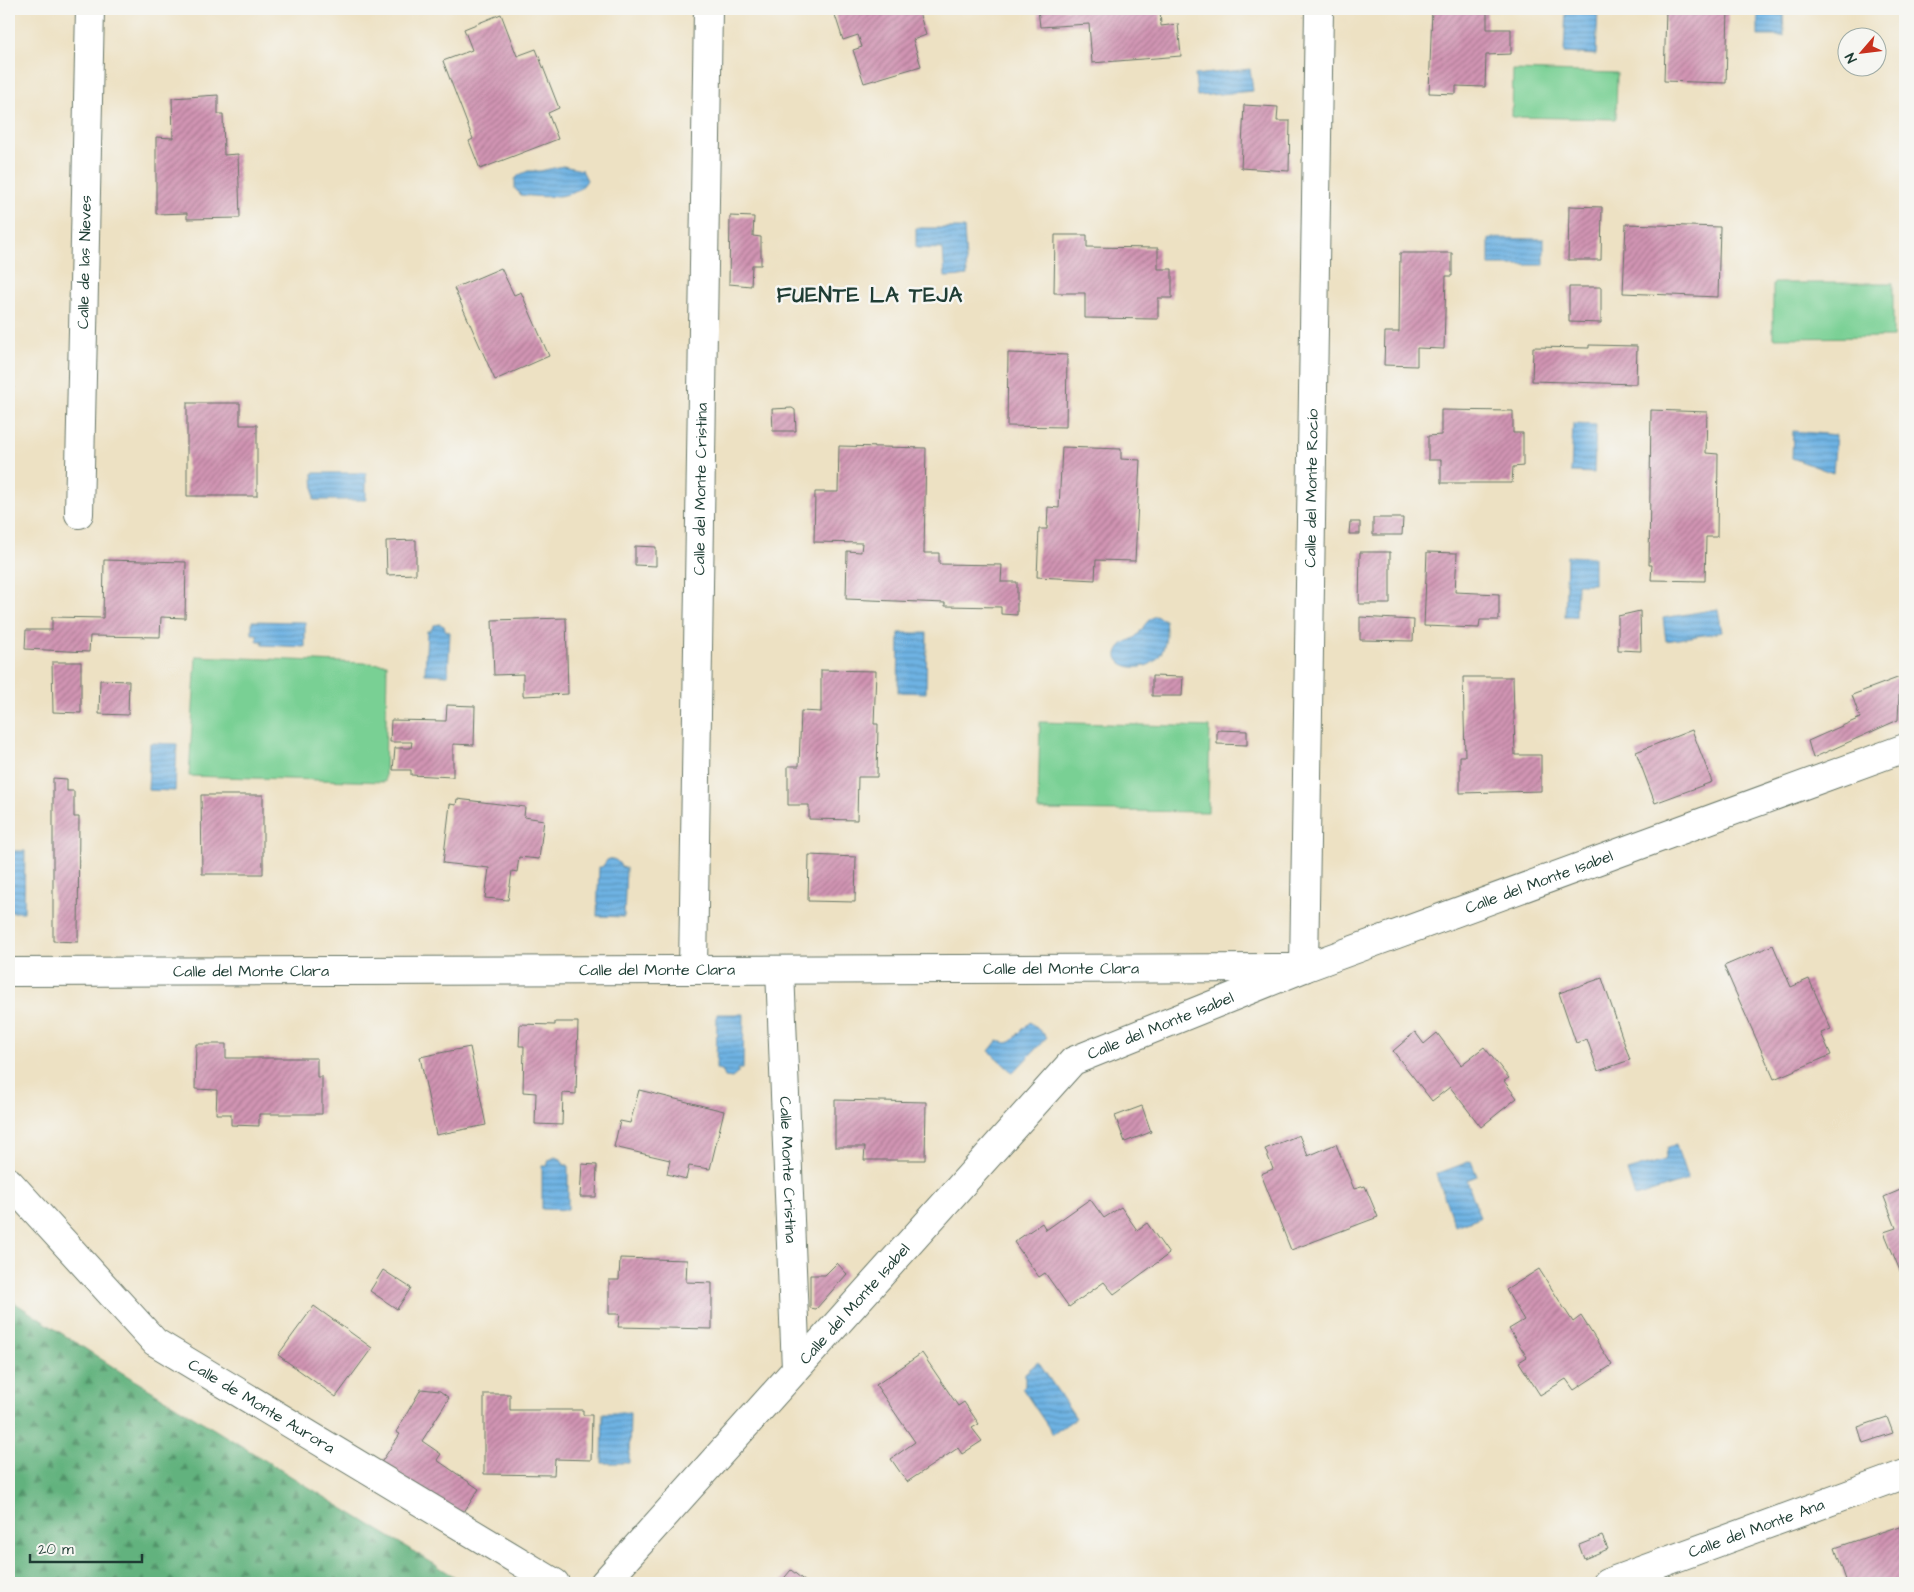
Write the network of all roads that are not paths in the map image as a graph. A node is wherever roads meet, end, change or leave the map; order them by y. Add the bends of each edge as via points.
1 (90, 9) edge
2 (708, 9) edge
3 (1319, 9) edge
4 (79, 514) dead end
5 (1905, 748) edge
6 (1304, 968) junction
7 (693, 969) junction
8 (780, 970) junction
9 (9, 972) edge
10 (9, 1182) edge
11 (796, 1369) junction
12 (1905, 1474) edge
13 (555, 1583) edge
14 (604, 1583) edge
15 (1607, 1583) edge

1 - 4 street, Calle de las Nieves
2 - 7 street, Calle del Monte Cristina
3 - 6 street, Calle del Monte Rocío
5 - 6 street, Calle del Monte Isabel
6 - 8 street, Calle del Monte Clara
6 - 11 street, Calle del Monte Isabel via 1073,1061
7 - 8 street, Calle del Monte Clara
7 - 9 street, Calle del Monte Clara
8 - 11 street, Calle Monte Cristina
10 - 13 street, Calle de Monte Aurora via 155,1342
11 - 14 street, Calle del Monte Isabel
12 - 15 street, Calle del Monte Ana

